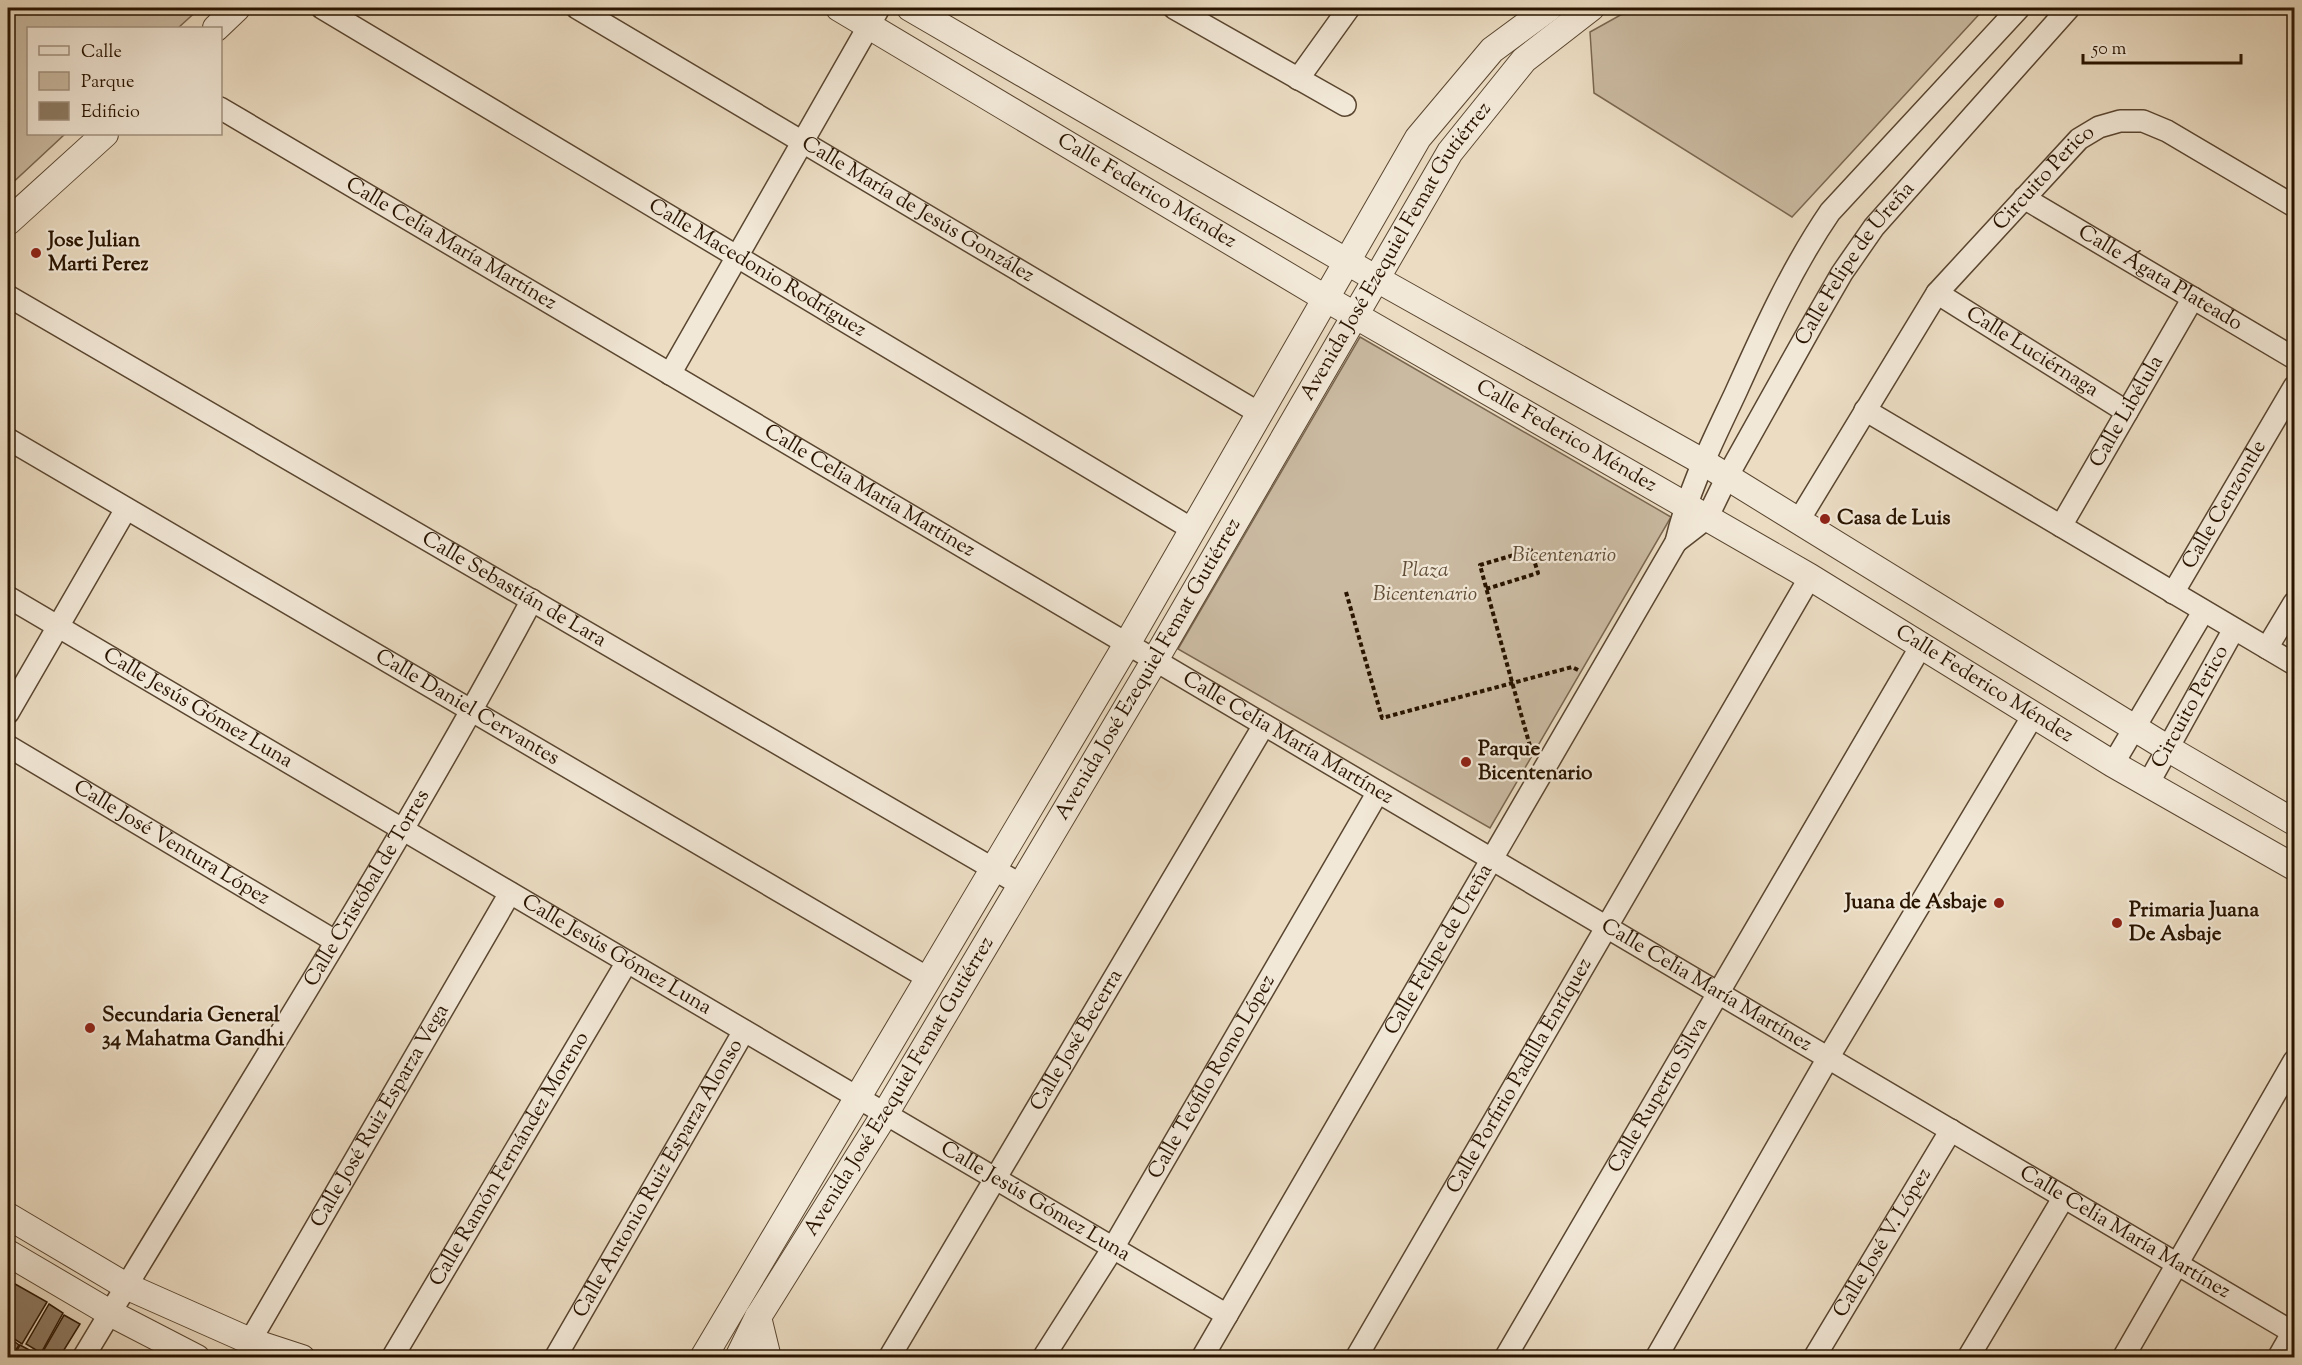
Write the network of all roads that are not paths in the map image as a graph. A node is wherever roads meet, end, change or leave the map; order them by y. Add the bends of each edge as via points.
1 (237, 8) edge
2 (322, 8) edge
3 (577, 8) edge
4 (839, 8) edge
5 (910, 8) edge
6 (1174, 8) edge
7 (1349, 8) edge
8 (1549, 8) edge
9 (1592, 8) edge
10 (2019, 8) edge
11 (2070, 8) edge
12 (874, 17) edge
13 (217, 27) edge
14 (1298, 79) junction
15 (1346, 105) dead end
16 (222, 109) edge
17 (104, 135) edge
18 (803, 142) junction
19 (2024, 198) junction
20 (2295, 206) edge
21 (8, 222) edge
22 (737, 256) junction
23 (1346, 261) junction
24 (1375, 278) junction
25 (1937, 293) junction
26 (8, 296) edge
27 (1325, 297) junction
28 (2193, 298) junction
29 (1355, 314) junction
30 (2295, 358) edge
31 (670, 374) junction
32 (2295, 387) edge
33 (1865, 410) junction
34 (2127, 412) junction
35 (1259, 413) junction
36 (8, 439) edge
37 (1703, 462) junction
38 (1727, 477) junction
39 (1685, 504) junction
40 (126, 509) junction
41 (1707, 518) junction
42 (1799, 520) junction
43 (2061, 526) junction
44 (1192, 528) junction
45 (1676, 542) junction
46 (1810, 577) junction
47 (2173, 593) junction
48 (8, 597) edge
49 (532, 600) junction
50 (2295, 603) edge
51 (2203, 612) junction
52 (58, 626) junction
53 (2234, 629) junction
54 (1127, 644) junction
55 (1921, 646) junction
56 (2267, 648) junction
57 (1155, 660) junction
58 (2295, 664) edge
59 (472, 711) junction
60 (8, 713) edge
61 (2034, 714) junction
62 (1264, 725) junction
63 (2135, 727) junction
64 (8, 747) edge
65 (2168, 748) junction
66 (2113, 764) junction
67 (2148, 784) junction
68 (1378, 792) junction
69 (2295, 822) edge
70 (403, 829) junction
71 (1493, 860) junction
72 (2295, 867) edge
73 (993, 868) junction
74 (1021, 885) junction
75 (510, 893) junction
76 (1606, 927) junction
77 (334, 941) junction
78 (627, 962) junction
79 (928, 978) junction
80 (1718, 993) junction
81 (744, 1031) junction
82 (1828, 1058) junction
83 (2295, 1060) edge
84 (859, 1098) junction
85 (885, 1114) junction
86 (1951, 1130) junction
87 (995, 1179) junction
88 (2064, 1197) junction
89 (8, 1216) edge
90 (1113, 1248) junction
91 (8, 1253) edge
92 (2177, 1264) junction
93 (126, 1286) junction
94 (110, 1313) junction
95 (1227, 1315) junction
96 (758, 1317) junction
97 (2294, 1332) edge
98 (250, 1341) junction
99 (84, 1358) edge
100 (197, 1358) edge
101 (302, 1358) edge
102 (392, 1358) edge
103 (555, 1358) edge
104 (702, 1358) edge
105 (738, 1358) edge
106 (768, 1358) edge
107 (889, 1358) edge
108 (1043, 1358) edge
109 (1202, 1358) edge
110 (1356, 1358) edge
111 (1505, 1358) edge
112 (1656, 1358) edge
113 (1814, 1358) edge
114 (1968, 1358) edge
115 (2123, 1358) edge
116 (2278, 1358) edge

1 - 13 street
2 - 22 street, Calle Macedonio Rodríguez
3 - 18 street, Calle María de Jesús González
4 - 12 street, Calle Federico Méndez
5 - 23 street, Calle Federico Méndez
6 - 14 street
7 - 14 street
8 - 23 street, Avenida José Ezequiel Femat Gutiérrez via 1492,50 1418,138
9 - 24 street, Avenida José Ezequiel Femat Gutiérrez via 1524,60 1450,152
10 - 37 street, Calle Felipe de Ureña via 1830,212 1812,237
11 - 38 street, Calle Felipe de Ureña via 1874,227 1842,273
12 - 18 street
12 - 27 street, Calle Federico Méndez
14 - 15 street
16 - 31 street, Calle Celia María Martínez
17 - 21 street
18 - 22 street
18 - 35 street, Calle María de Jesús González
19 - 20 street, Circuito Perico via 2079,139 2109,124 2143,121
19 - 25 street, Circuito Perico
19 - 28 street, Calle Ágata Plateado
22 - 31 street
22 - 44 street, Calle Macedonio Rodríguez
23 - 24 street, Calle Federico Méndez
23 - 27 street, Avenida José Ezequiel Femat Gutiérrez
24 - 29 street, Avenida José Ezequiel Femat Gutiérrez
24 - 37 street, Calle Federico Méndez
25 - 33 street, Circuito Perico
25 - 34 street, Calle Luciérnaga
26 - 49 street, Calle Sebastián de Lara
27 - 29 street, Calle Federico Méndez
27 - 35 street, Avenida José Ezequiel Femat Gutiérrez
28 - 30 street, Calle Ágata Plateado
28 - 34 street, Calle Libélula
29 - 39 street, Calle Federico Méndez
29 - 57 street, Avenida José Ezequiel Femat Gutiérrez
31 - 54 street, Calle Celia María Martínez
32 - 47 street, Calle Cenzontle
33 - 42 street, Circuito Perico
33 - 43 street, Circuito Perico
34 - 43 street, Calle Libélula
35 - 44 street, Avenida José Ezequiel Femat Gutiérrez
36 - 40 street, Calle Daniel Cervantes
37 - 38 street, Calle Federico Méndez
37 - 39 street, Calle Felipe de Ureña
38 - 41 street, Calle Felipe de Ureña
38 - 42 street, Calle Federico Méndez
39 - 41 street, Calle Federico Méndez
39 - 45 street, Calle Felipe de Ureña
40 - 52 street
40 - 59 street, Calle Daniel Cervantes
41 - 45 street, Calle Felipe de Ureña
41 - 46 street, Calle Federico Méndez
42 - 63 street, Calle Federico Méndez
43 - 47 street, Circuito Perico
44 - 54 street, Avenida José Ezequiel Femat Gutiérrez
45 - 71 street, Calle Felipe de Ureña
46 - 55 street, Calle Federico Méndez
46 - 76 street, Calle Porfirio Padilla Enríquez
47 - 51 street, Circuito Perico
48 - 52 street, Calle Jesús Gómez Luna
49 - 59 street, Calle Cristóbal de Torres
49 - 73 street, Calle Sebastián de Lara
50 - 56 street
51 - 53 street, Circuito Perico
51 - 63 street, Circuito Perico
52 - 60 street
52 - 70 street, Calle Jesús Gómez Luna
53 - 56 street, Circuito Perico
53 - 65 street, Circuito Perico
54 - 57 street, Calle Celia María Martínez
54 - 73 street, Avenida José Ezequiel Femat Gutiérrez
55 - 61 street, Calle Federico Méndez
55 - 80 street, Calle Ruperto Silva
56 - 58 street, Circuito Perico
57 - 62 street, Calle Celia María Martínez
57 - 74 street, Avenida José Ezequiel Femat Gutiérrez
59 - 70 street, Calle Cristóbal de Torres
59 - 79 street, Calle Daniel Cervantes
61 - 66 street, Calle Federico Méndez
61 - 82 street
62 - 68 street, Calle Celia María Martínez
62 - 87 street, Calle José Becerra
63 - 65 street, Calle Federico Méndez
63 - 66 street, Circuito Perico
64 - 77 street, Calle José Ventura López
65 - 67 street, Circuito Perico
65 - 69 street, Calle Federico Méndez
66 - 67 street, Calle Federico Méndez
67 - 72 street, Calle Federico Méndez
68 - 71 street, Calle Celia María Martínez
68 - 90 street, Calle Teófilo Romo López
70 - 75 street, Calle Jesús Gómez Luna
70 - 77 street, Calle Cristóbal de Torres
71 - 76 street, Calle Celia María Martínez
71 - 95 street, Calle Felipe de Ureña
73 - 74 street, Calle Sebastián de Lara
73 - 79 street, Avenida José Ezequiel Femat Gutiérrez
74 - 85 street, Avenida José Ezequiel Femat Gutiérrez
75 - 78 street, Calle Jesús Gómez Luna
75 - 98 street, Calle José Ruiz Esparza Vega
76 - 80 street, Calle Celia María Martínez
76 - 110 street, Calle Porfirio Padilla Enríquez
77 - 93 street, Calle Cristóbal de Torres
78 - 81 street, Calle Jesús Gómez Luna
78 - 102 street, Calle Ramón Fernández Moreno
79 - 84 street, Avenida José Ezequiel Femat Gutiérrez
80 - 82 street, Calle Celia María Martínez
80 - 111 street, Calle Ruperto Silva
81 - 84 street, Calle Jesús Gómez Luna
81 - 103 street, Calle Antonio Ruiz Esparza Alonso
82 - 86 street, Calle Celia María Martínez
82 - 112 street
83 - 92 street
84 - 85 street, Calle Jesús Gómez Luna
84 - 104 street, Avenida José Ezequiel Femat Gutiérrez
85 - 87 street, Calle Jesús Gómez Luna
85 - 96 street, Avenida José Ezequiel Femat Gutiérrez
86 - 88 street, Calle Celia María Martínez
86 - 113 street, Calle José V. López
87 - 90 street, Calle Jesús Gómez Luna
87 - 107 street, Calle José Becerra
88 - 92 street, Calle Celia María Martínez
88 - 114 street
89 - 93 street
90 - 95 street, Calle Jesús Gómez Luna
90 - 108 street, Calle Teófilo Romo López
91 - 94 street
92 - 97 street, Calle Celia María Martínez
92 - 115 street
93 - 94 street, Calle Cristóbal de Torres
93 - 98 street
94 - 99 street, Calle Cristóbal de Torres
94 - 100 street
95 - 109 street, Calle Felipe de Ureña
96 - 105 street, Avenida José Ezequiel Femat Gutiérrez
96 - 106 street
97 - 116 street
98 - 101 street

